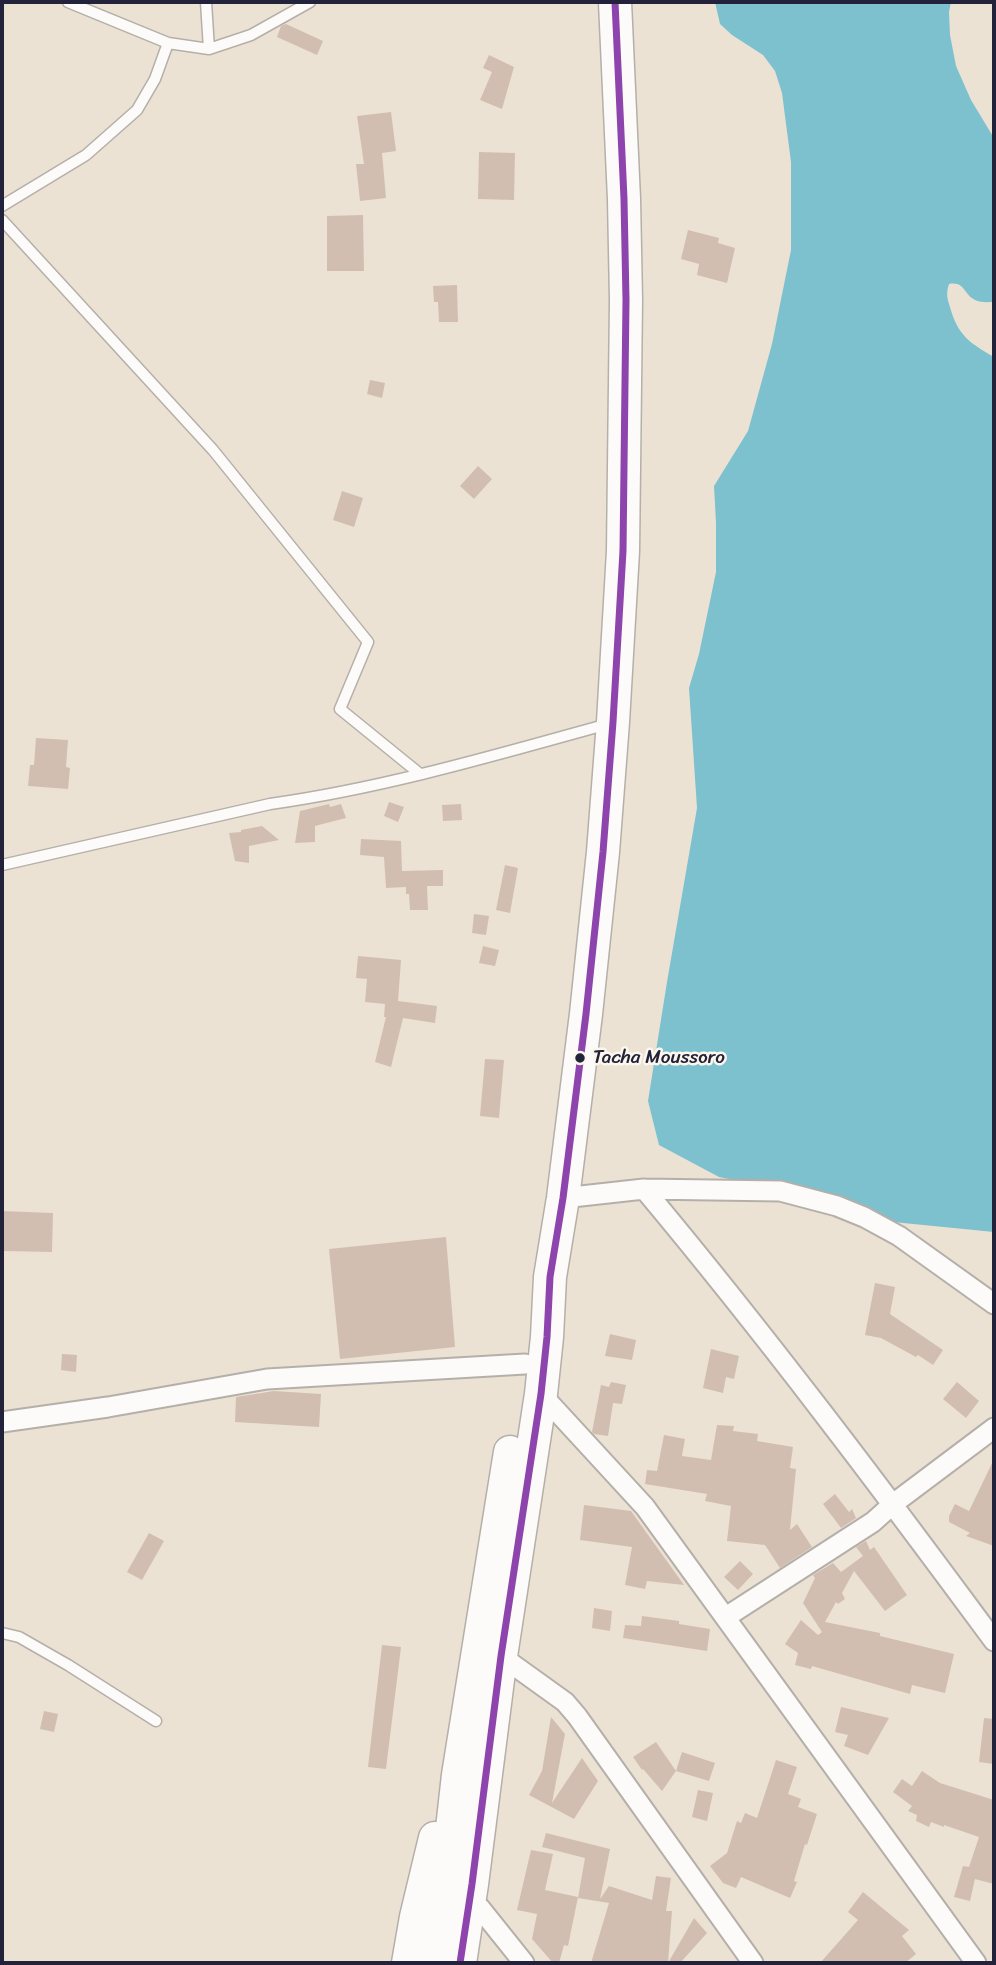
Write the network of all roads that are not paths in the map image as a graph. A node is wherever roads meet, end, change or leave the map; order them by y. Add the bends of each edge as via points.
1 (68, 2) edge
2 (206, 2) edge
3 (310, 2) edge
4 (615, 2) edge
5 (169, 43) junction
6 (209, 49) junction
7 (2, 206) edge
8 (2, 220) edge
9 (614, 722) junction
10 (420, 774) junction
11 (2, 865) edge
12 (644, 1189) junction
13 (563, 1198) junction
14 (550, 1277) junction
15 (994, 1304) edge
16 (526, 1364) junction
17 (541, 1394) junction
18 (2, 1422) edge
19 (994, 1428) edge
20 (893, 1504) junction
21 (726, 1618) junction
22 (2, 1633) edge
23 (994, 1641) edge
24 (500, 1656) junction
25 (156, 1721) dead end
26 (458, 1775) junction
27 (476, 1896) junction
28 (408, 1963) edge
29 (437, 1963) edge
30 (460, 1963) edge
31 (478, 1963) edge
32 (524, 1963) edge
33 (753, 1963) edge
34 (976, 1963) edge

1 - 5 lane
2 - 6 lane
3 - 6 lane via 251,36
4 - 9 highway via 625,327 623,551
5 - 6 lane
5 - 7 lane via 137,110 86,155
8 - 10 lane via 213,450 368,642 340,709
9 - 10 lane
9 - 13 highway
10 - 11 lane
12 - 13 street
12 - 15 street via 780,1191 837,1206 899,1236
12 - 20 street
13 - 14 highway
14 - 16 highway via 530,1334
14 - 17 highway
16 - 18 street via 267,1379
16 - 26 highway
17 - 21 street via 645,1507
17 - 24 highway
19 - 20 street
20 - 21 street via 873,1522
20 - 23 street
21 - 34 street
22 - 25 lane via 19,1637
24 - 27 highway
24 - 33 street via 565,1702 577,1716
26 - 28 highway via 431,1852
26 - 29 highway
27 - 30 highway
27 - 31 highway
27 - 32 street

